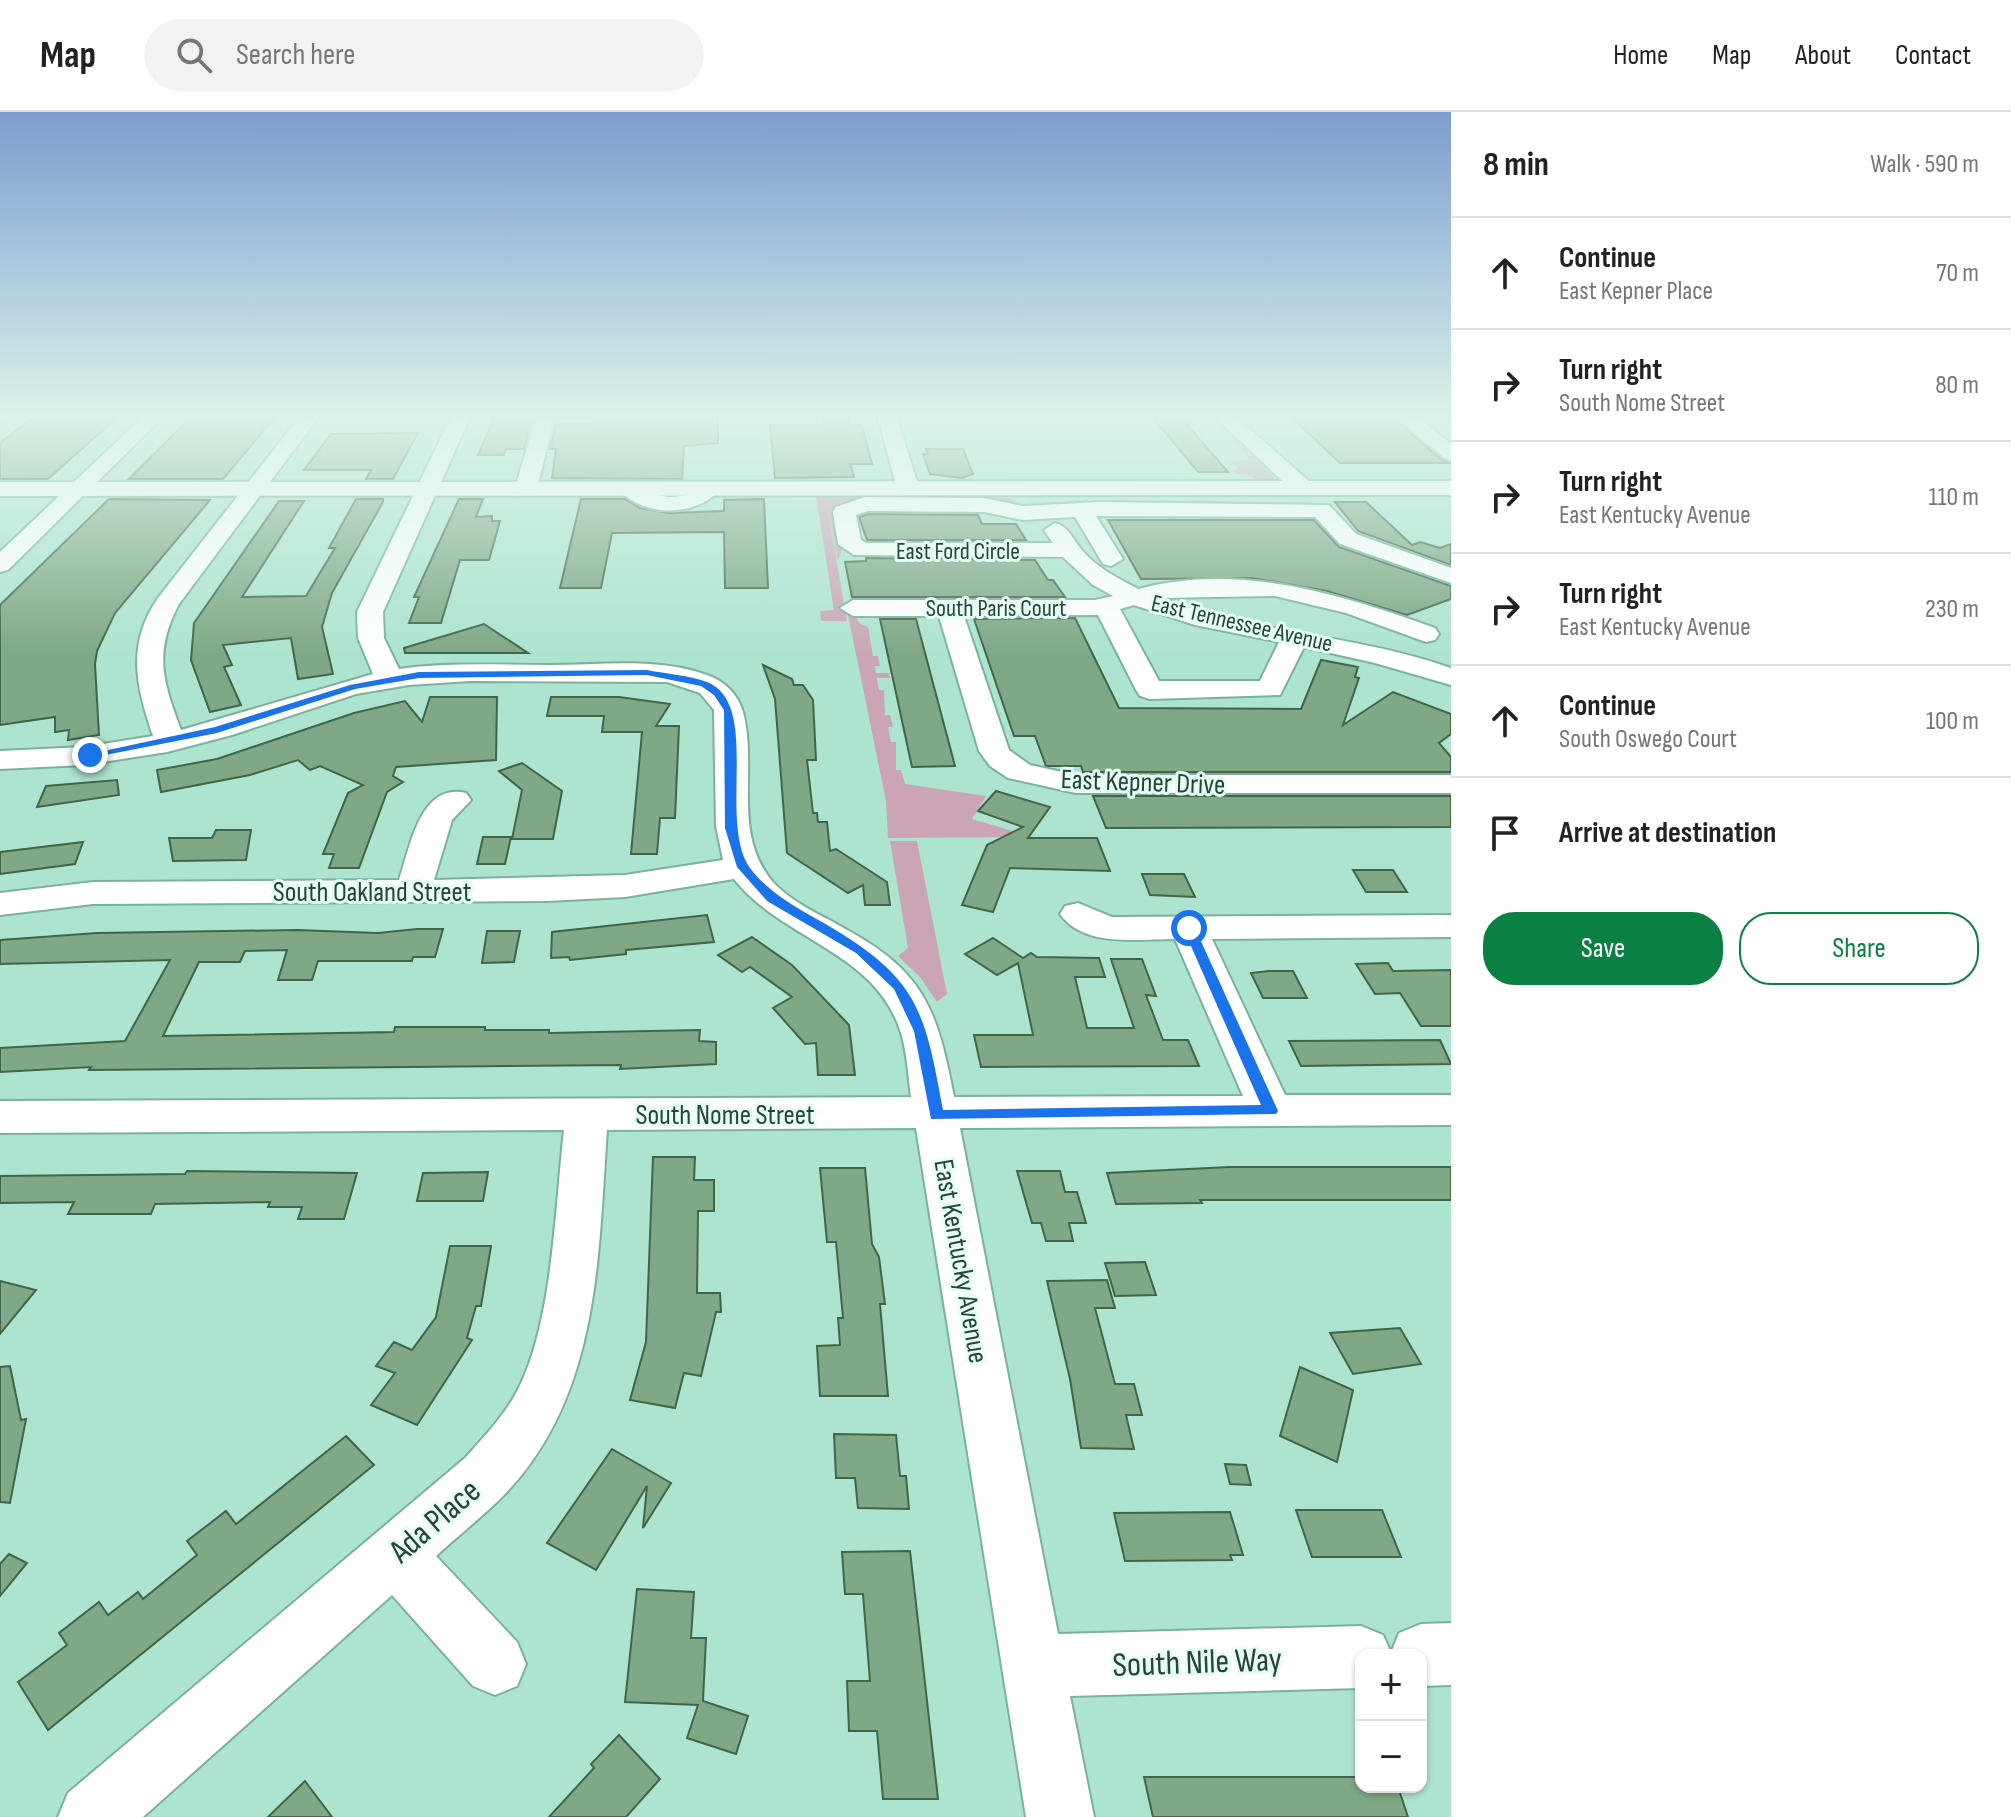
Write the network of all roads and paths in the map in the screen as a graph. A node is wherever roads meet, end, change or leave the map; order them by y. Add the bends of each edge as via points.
1 (74, 495) edge
2 (250, 495) edge
3 (424, 495) edge
4 (1037, 495) edge
5 (1083, 512) junction
6 (1046, 513) junction
7 (1066, 550) junction
8 (3, 559) edge
9 (1111, 559) dead end
10 (1451, 576) edge
11 (1137, 597) junction
12 (1106, 607) junction
13 (853, 608) dead end
14 (949, 608) junction
15 (1451, 622) edge
16 (1426, 634) junction
17 (1295, 637) junction
18 (1398, 671) junction
19 (1451, 677) edge
20 (389, 679) junction
21 (1451, 702) edge
22 (170, 741) junction
23 (0, 760) edge
24 (1451, 784) edge
25 (455, 800) dead end
26 (743, 867) junction
27 (413, 891) junction
28 (0, 904) edge
29 (1078, 914) dead end
30 (1451, 926) edge
31 (1189, 928) junction
32 (1451, 1110) edge
33 (1271, 1111) junction
34 (587, 1113) junction
35 (937, 1115) junction
36 (0, 1117) edge
37 (396, 1555) junction
38 (1451, 1654) edge
39 (1427, 1655) edge
40 (1355, 1657) edge
41 (495, 1664) dead end
42 (1033, 1666) junction
43 (92, 1817) edge
44 (1060, 1817) edge

1 - 8 street
2 - 22 street via 167,603 149,636 148,674
3 - 20 street via 370,612 371,638
4 - 6 street, East Tennessee Avenue
5 - 6 street
5 - 9 street
5 - 10 street via 1321,510 1348,539
6 - 7 street, East Tennessee Avenue
6 - 7 street, East Ford Circle via 984,505 865,504 844,512 850,544 862,550
7 - 11 street, East Tennessee Avenue via 1091,573
11 - 12 street, South Paris Court
11 - 16 street, South Paris Court via 1166,589 1275,589 1354,607
11 - 17 street, East Tennessee Avenue
12 - 14 street, South Paris Court
12 - 17 street via 1150,690 1270,689
13 - 14 street, South Paris Court
14 - 24 street, East Kepner Drive via 994,751 1017,770 1076,784
15 - 16 street
16 - 18 street
17 - 18 street, East Tennessee Avenue
18 - 19 street, East Tennessee Avenue
18 - 21 street
20 - 22 street, East Kentucky Avenue
20 - 26 street, East Kentucky Avenue via 446,673 647,673 704,684 729,710 731,828
22 - 23 street, East Kentucky Avenue via 90,755
25 - 27 street via 437,816
26 - 27 street, South Oakland Street via 600,888
26 - 35 street, East Kentucky Avenue via 772,898 861,950 899,987 921,1031
27 - 28 street, South Oakland Street via 108,893
29 - 31 street via 1106,928
30 - 31 street
31 - 33 street
32 - 33 street, South Nome Street
33 - 35 street, South Nome Street
34 - 35 street, South Nome Street
34 - 36 street, South Nome Street
34 - 37 street, Ada Place via 564,1321 540,1401 485,1476
35 - 42 street, East Kentucky Avenue
37 - 41 street
37 - 43 street, Ada Place
38 - 39 street
40 - 42 street, South Nile Way
42 - 44 street, East Kentucky Avenue

